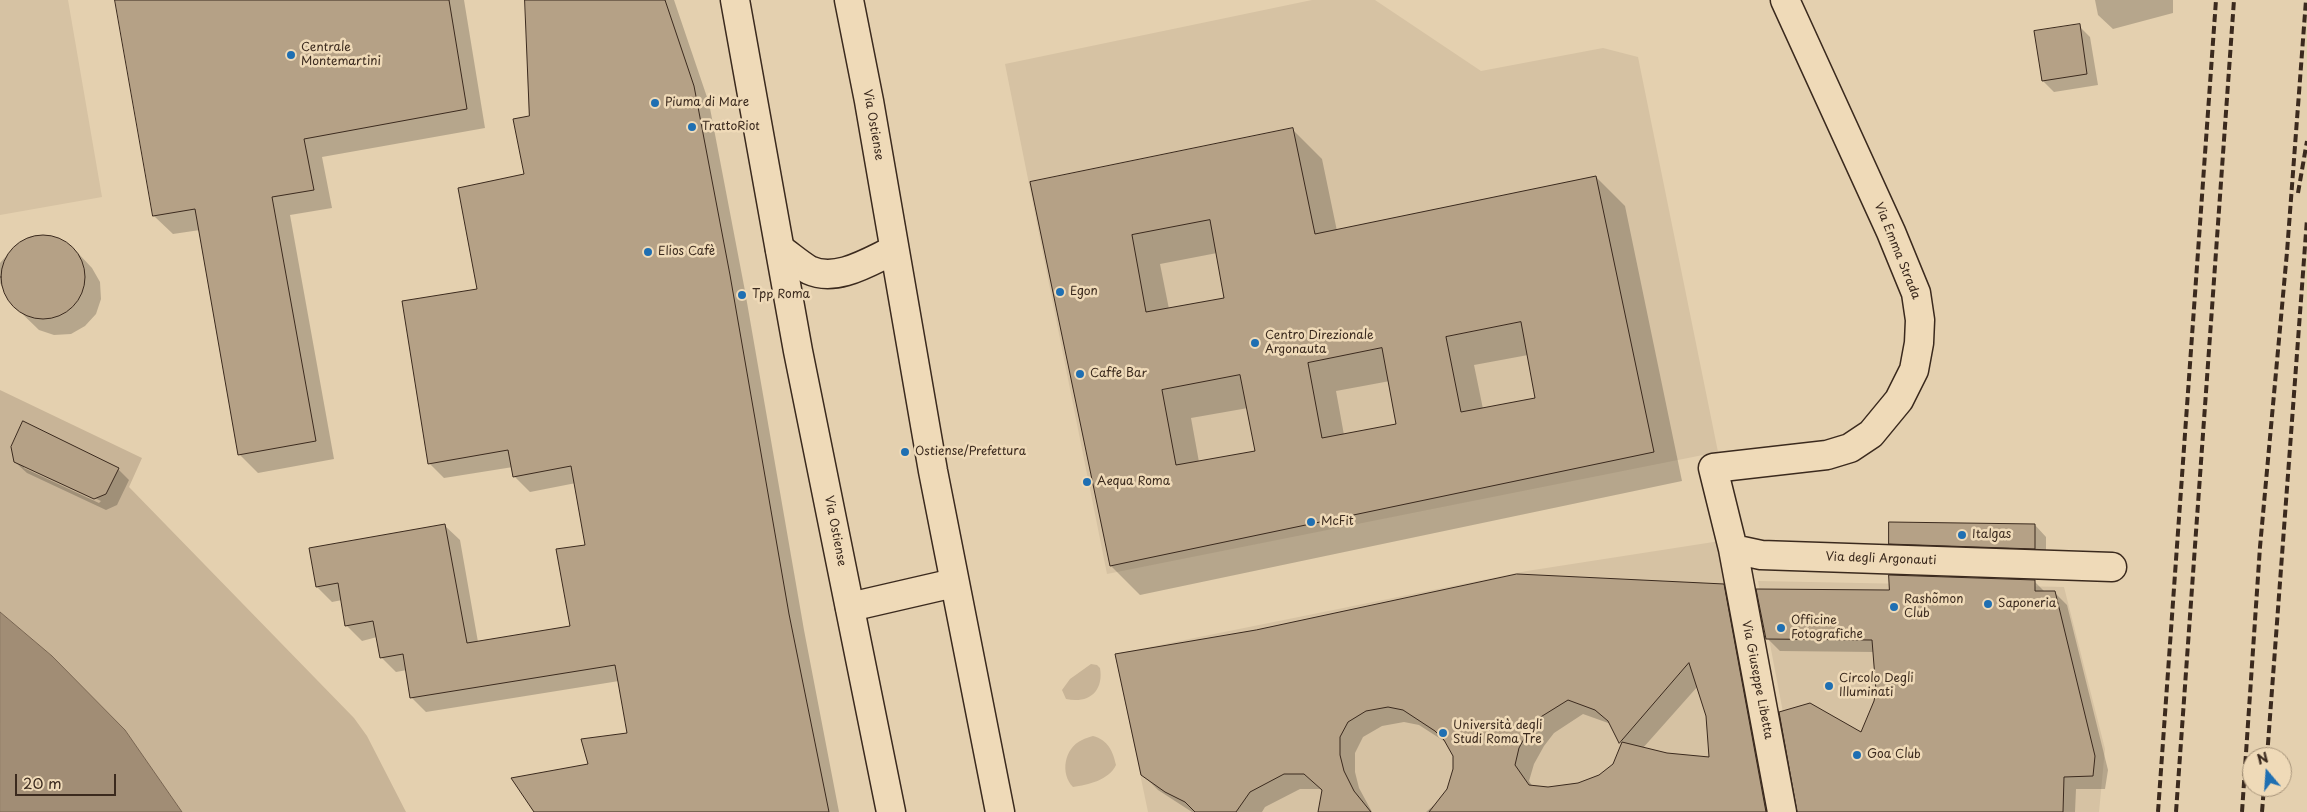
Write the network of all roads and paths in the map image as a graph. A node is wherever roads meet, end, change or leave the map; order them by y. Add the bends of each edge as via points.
1 (735, 0) edge
2 (849, 0) edge
3 (1785, 0) edge
4 (780, 249) junction
5 (894, 250) junction
6 (1732, 549) junction
7 (2112, 568) dead end
8 (954, 583) junction
9 (850, 607) junction
10 (891, 812) edge
11 (1000, 812) edge
12 (1782, 812) edge

1 - 4 main road, Via Ostiense
2 - 5 main road, Via Ostiense
3 - 6 main road, Via Emma Strada via 1916,293 1919,343 1914,370 1898,400 1871,434 1850,448 1827,455 1713,468
4 - 5 main road via 810,270 827,274 856,268
4 - 9 main road, Via Ostiense
5 - 8 main road, Via Ostiense
6 - 7 main road, Via degli Argonauti via 1761,555
6 - 12 main road, Via Giuseppe Libetta
8 - 9 main road
8 - 11 main road, Via Ostiense
9 - 10 main road, Via Ostiense

